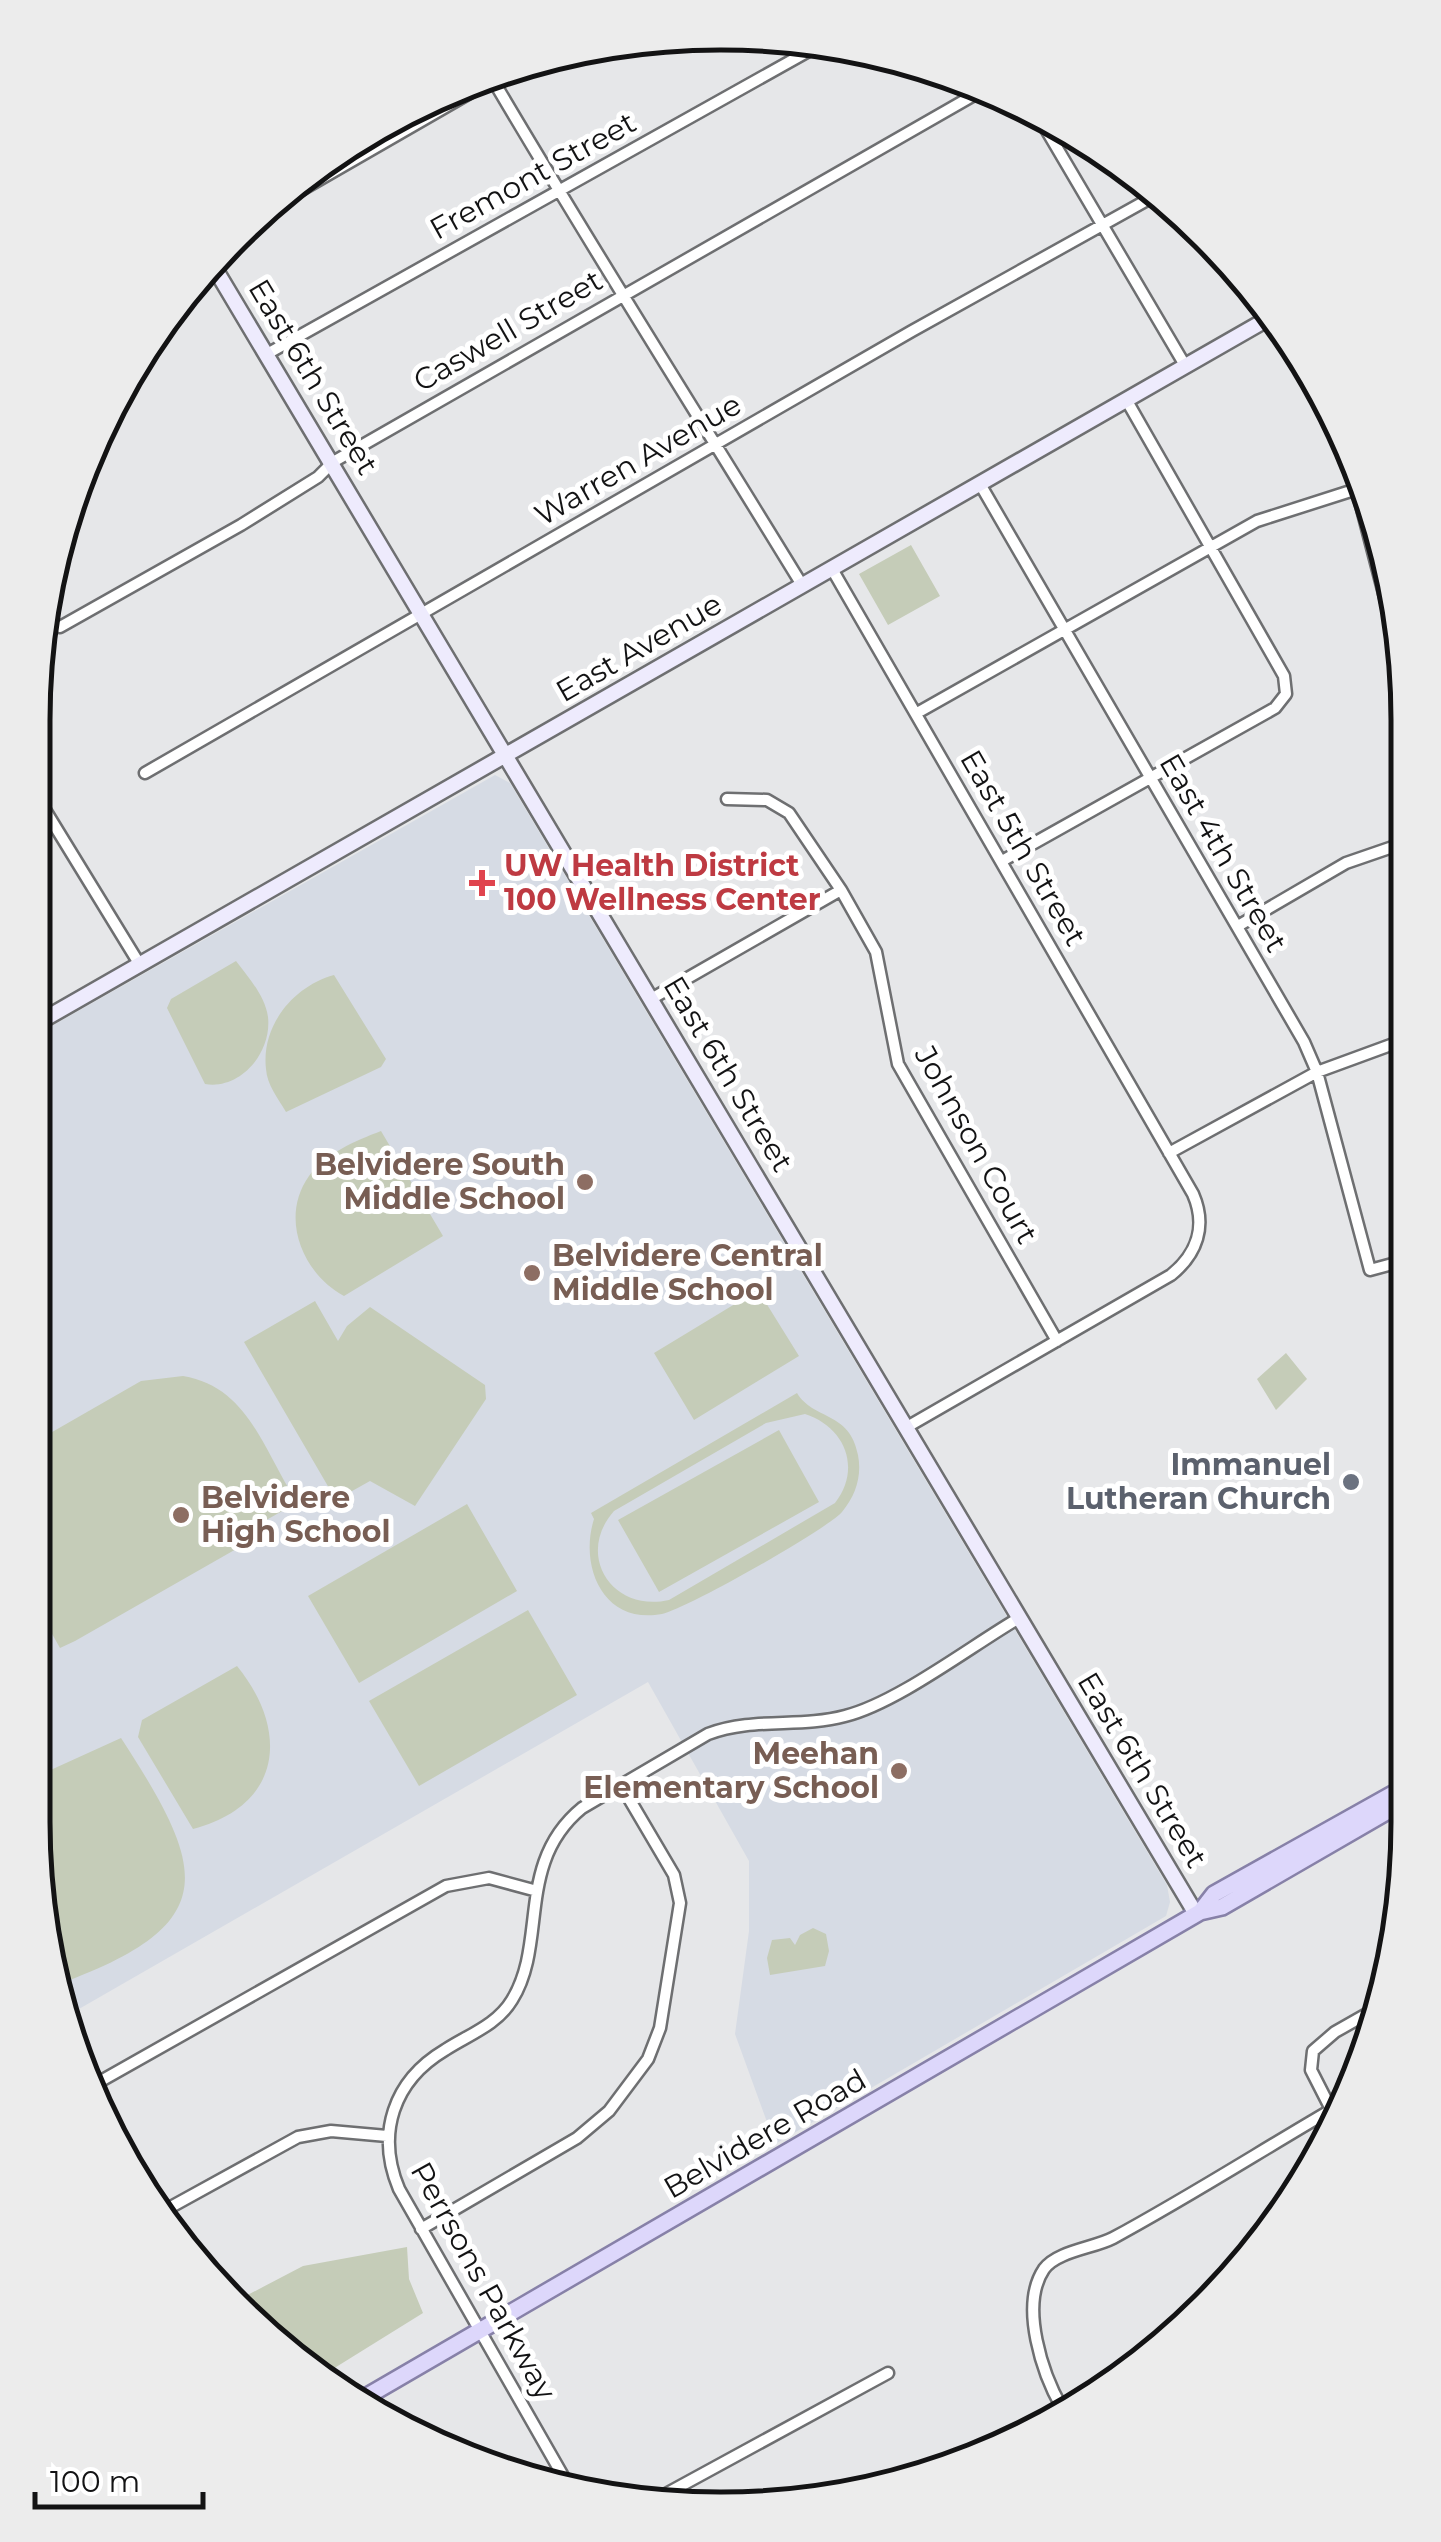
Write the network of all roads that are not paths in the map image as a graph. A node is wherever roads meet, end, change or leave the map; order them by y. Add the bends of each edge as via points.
1 (800, 55) edge
2 (498, 89) edge
3 (969, 98) edge
4 (1053, 138) edge
5 (558, 194) junction
6 (1145, 202) edge
7 (1106, 224) junction
8 (219, 275) edge
9 (623, 293) junction
10 (1261, 324) edge
11 (267, 354) junction
12 (1186, 366) junction
13 (1127, 401) junction
14 (716, 444) junction
15 (333, 462) junction
16 (980, 484) junction
17 (1350, 491) edge
18 (1210, 547) junction
19 (832, 568) junction
20 (802, 585) junction
21 (423, 611) junction
22 (60, 627) dead end
23 (1066, 631) junction
24 (917, 713) junction
25 (506, 758) junction
26 (144, 772) dead end
27 (1150, 777) junction
28 (727, 799) dead end
29 (50, 818) edge
30 (1391, 848) edge
31 (1002, 861) junction
32 (841, 890) junction
33 (1238, 926) junction
34 (140, 965) junction
35 (651, 999) junction
36 (50, 1016) edge
37 (1391, 1045) edge
38 (1317, 1072) junction
39 (1170, 1153) junction
40 (1391, 1264) edge
41 (1057, 1342) junction
42 (907, 1427) junction
43 (1019, 1618) junction
44 (621, 1785) junction
45 (1391, 1795) edge
46 (1391, 1809) edge
47 (537, 1891) junction
48 (1198, 1913) junction
49 (1361, 2017) edge
50 (102, 2080) edge
51 (1329, 2104) edge
52 (1320, 2122) edge
53 (386, 2136) junction
54 (172, 2206) edge
55 (421, 2229) junction
56 (481, 2330) junction
57 (888, 2373) dead end
58 (371, 2393) edge
59 (1059, 2400) edge
60 (562, 2472) edge
61 (671, 2490) edge

1 - 5 street, Fremont Street
2 - 5 street
3 - 9 street, Caswell Street
4 - 7 street
5 - 9 street
5 - 11 street, Fremont Street
6 - 7 street, Warren Avenue
7 - 12 street
7 - 14 street, Warren Avenue
8 - 11 street, East 6th Street
9 - 14 street
9 - 15 street, Caswell Street
10 - 12 street, East Avenue
11 - 15 street, East 6th Street
12 - 13 street, East Avenue
13 - 16 street, East Avenue
13 - 18 street
14 - 20 street
14 - 21 street, Warren Avenue
15 - 21 street, East 6th Street
15 - 22 street, Caswell Street via 240,525
16 - 19 street, East Avenue
16 - 23 street, East 4th Street
17 - 18 street via 1257,521
18 - 23 street
18 - 27 street via 1284,676 1286,694 1274,708
19 - 20 street, East Avenue
19 - 24 street, East 5th Street
20 - 25 street, East Avenue
21 - 25 street, East 6th Street
21 - 26 street, Warren Avenue
23 - 24 street
23 - 27 street, East 4th Street
24 - 31 street, East 5th Street
25 - 34 street, East Avenue
25 - 35 street, East 6th Street
27 - 31 street
27 - 33 street, East 4th Street
28 - 32 street, Johnson Court via 767,800 789,813
29 - 34 street
30 - 33 street via 1346,863
31 - 39 street, East 5th Street
32 - 35 street
32 - 41 street, Johnson Court via 876,952 898,1064
33 - 38 street, East 4th Street
34 - 36 street, East Avenue
35 - 42 street, East 6th Street
37 - 38 street
38 - 39 street
38 - 40 street, East 4th Street via 1370,1270
39 - 41 street, East 5th Street via 1197,1204 1192,1252 1170,1275
41 - 42 street
42 - 43 street, East 6th Street
43 - 44 street, Perrsons Parkway via 860,1711 731,1726
43 - 48 street, East 6th Street
44 - 47 street, Perrsons Parkway via 558,1832
44 - 55 street via 674,1874 680,1903 660,2028 648,2059 608,2111 576,2138
45 - 48 main road, Belvidere Road via 1214,1894
46 - 48 main road, Belvidere Road via 1222,1907
47 - 50 street via 488,1878 446,1886
47 - 53 street, Perrsons Parkway via 511,2002 412,2077 396,2100
48 - 56 main road, Belvidere Road
49 - 51 street via 1312,2052 1311,2070
52 - 59 street via 1111,2239 1049,2264 1037,2296 1038,2348
53 - 54 street via 331,2131 298,2138
53 - 55 street, Perrsons Parkway via 391,2171
55 - 56 street, Perrsons Parkway
56 - 58 main road, Belvidere Road
56 - 60 street, Perrsons Parkway
57 - 61 street

